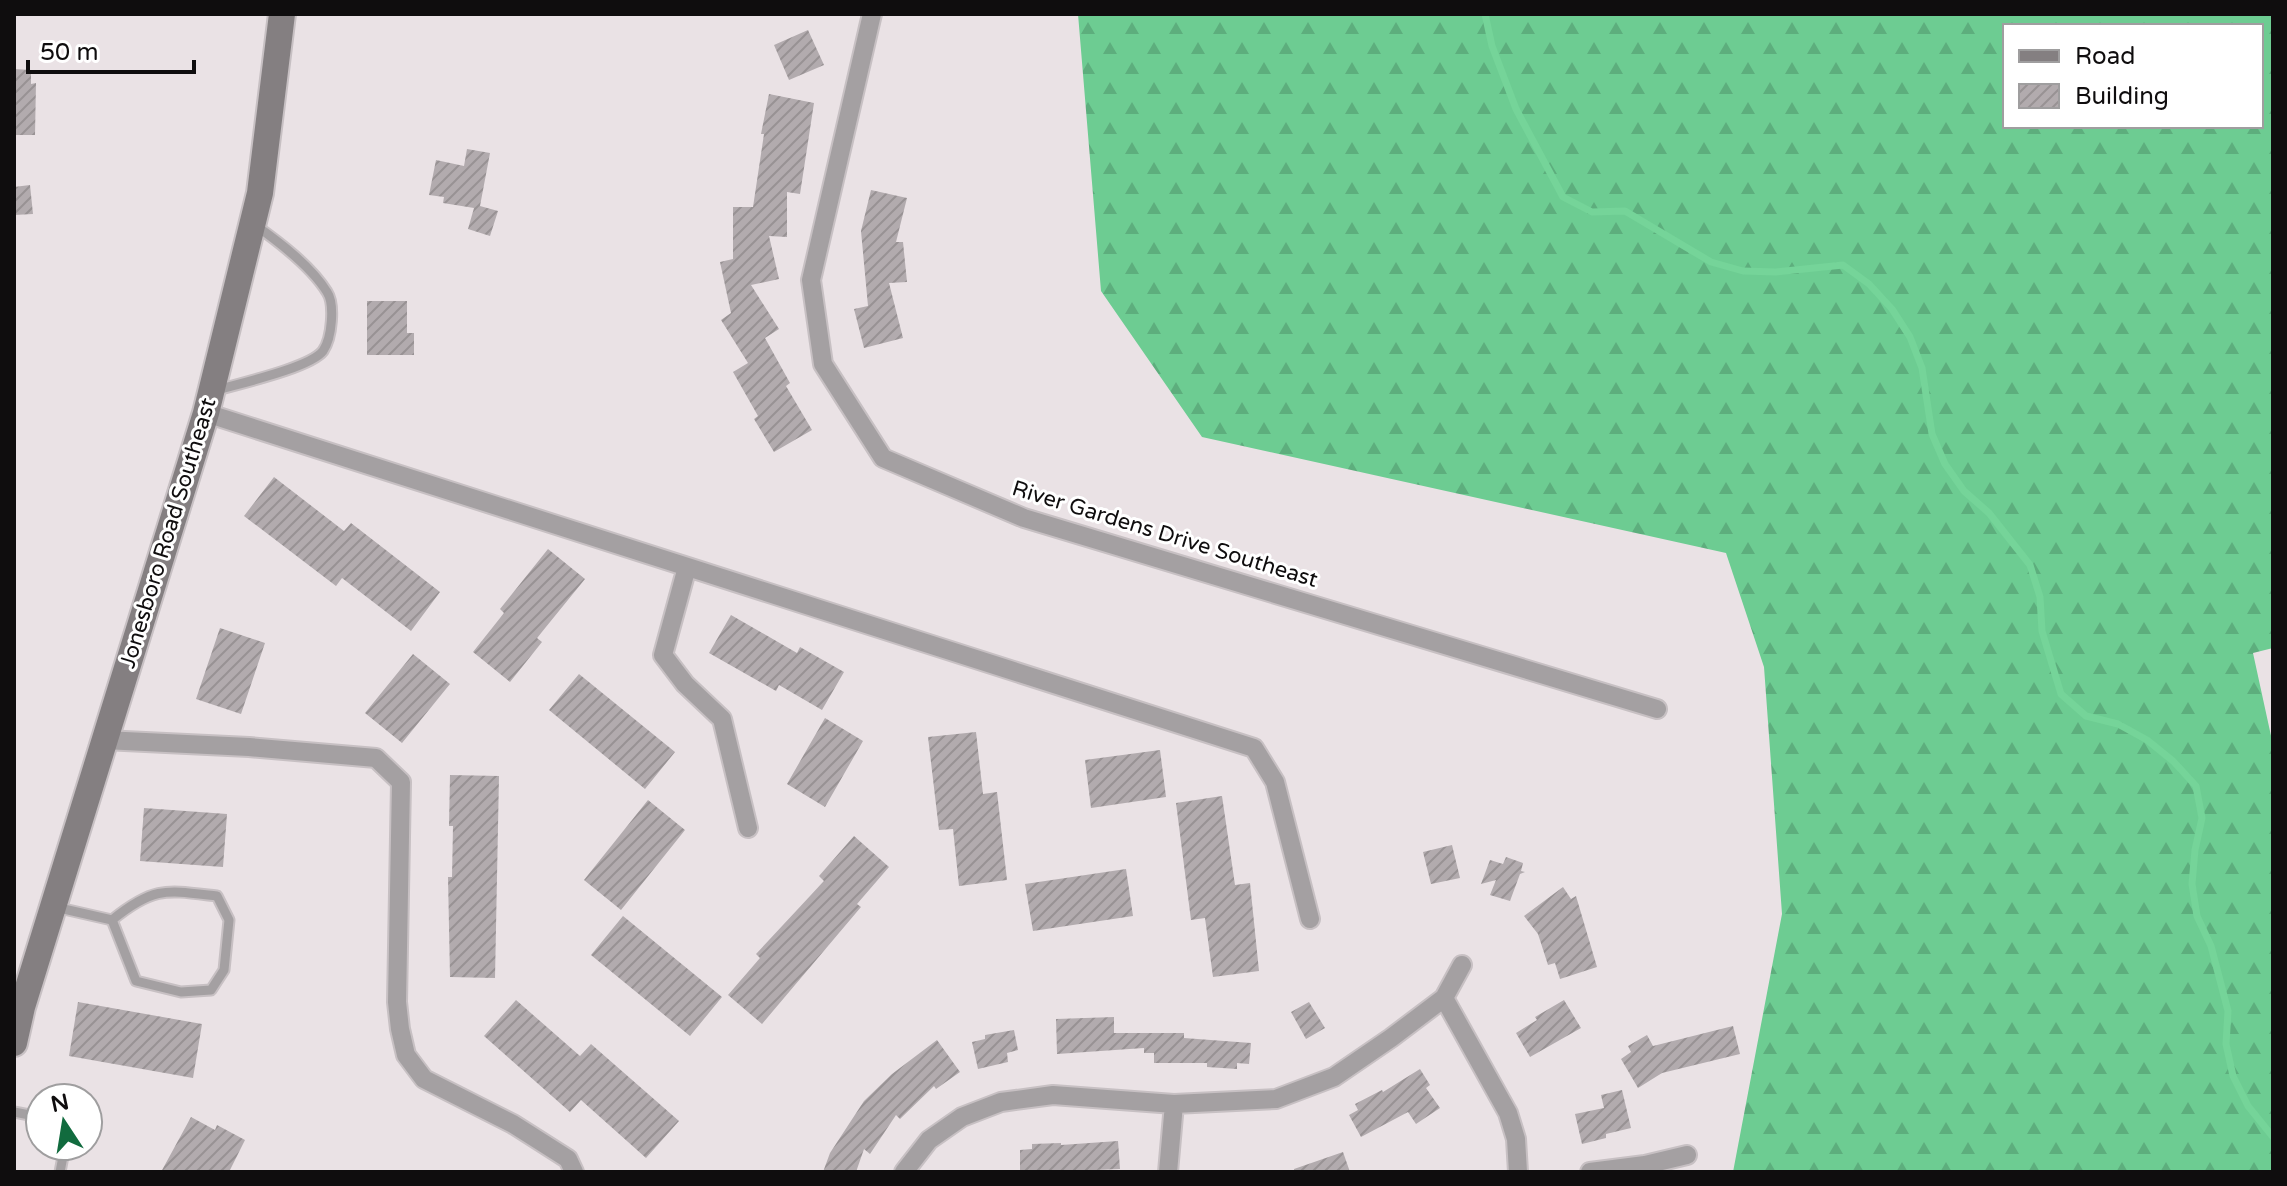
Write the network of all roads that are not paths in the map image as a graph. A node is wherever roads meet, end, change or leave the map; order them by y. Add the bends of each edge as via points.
1 (282, 14) edge
2 (872, 14) edge
3 (252, 224) junction
4 (208, 403) junction
5 (687, 567) junction
6 (1657, 709) dead end
7 (104, 740) junction
8 (748, 828) dead end
9 (52, 907) junction
10 (1310, 919) dead end
11 (112, 920) junction
12 (1462, 965) dead end
13 (1444, 998) junction
14 (14, 1043) edge
15 (1174, 1104) junction
16 (1687, 1155) dead end
17 (574, 1172) edge
18 (904, 1172) edge
19 (1168, 1172) edge
20 (1518, 1172) edge
21 (1590, 1172) edge

1 - 3 main road, Jonesboro Road Southeast
2 - 6 street, River Gardens Drive Southeast via 811,280 823,364 883,458 1024,518
3 - 4 main road, Jonesboro Road Southeast
3 - 4 lane via 285,245 328,293 332,328 323,351 305,364
4 - 5 street
4 - 7 main road, Jonesboro Road Southeast
5 - 8 street via 663,655 722,719
5 - 10 street via 1254,748 1275,782
7 - 9 main road, Jonesboro Road Southeast
7 - 17 street via 376,758 401,782 397,1002 406,1055 424,1079 513,1124 568,1159
9 - 11 lane
9 - 14 main road, Jonesboro Road Southeast
11 - 11 lane via 137,900 169,890 217,896 229,920 224,970 211,990 181,992 136,981
12 - 13 street
13 - 15 street via 1334,1077 1276,1099
13 - 20 street via 1508,1113
15 - 18 street via 1053,1095 1001,1102 962,1117 929,1140
15 - 19 street
16 - 21 street

